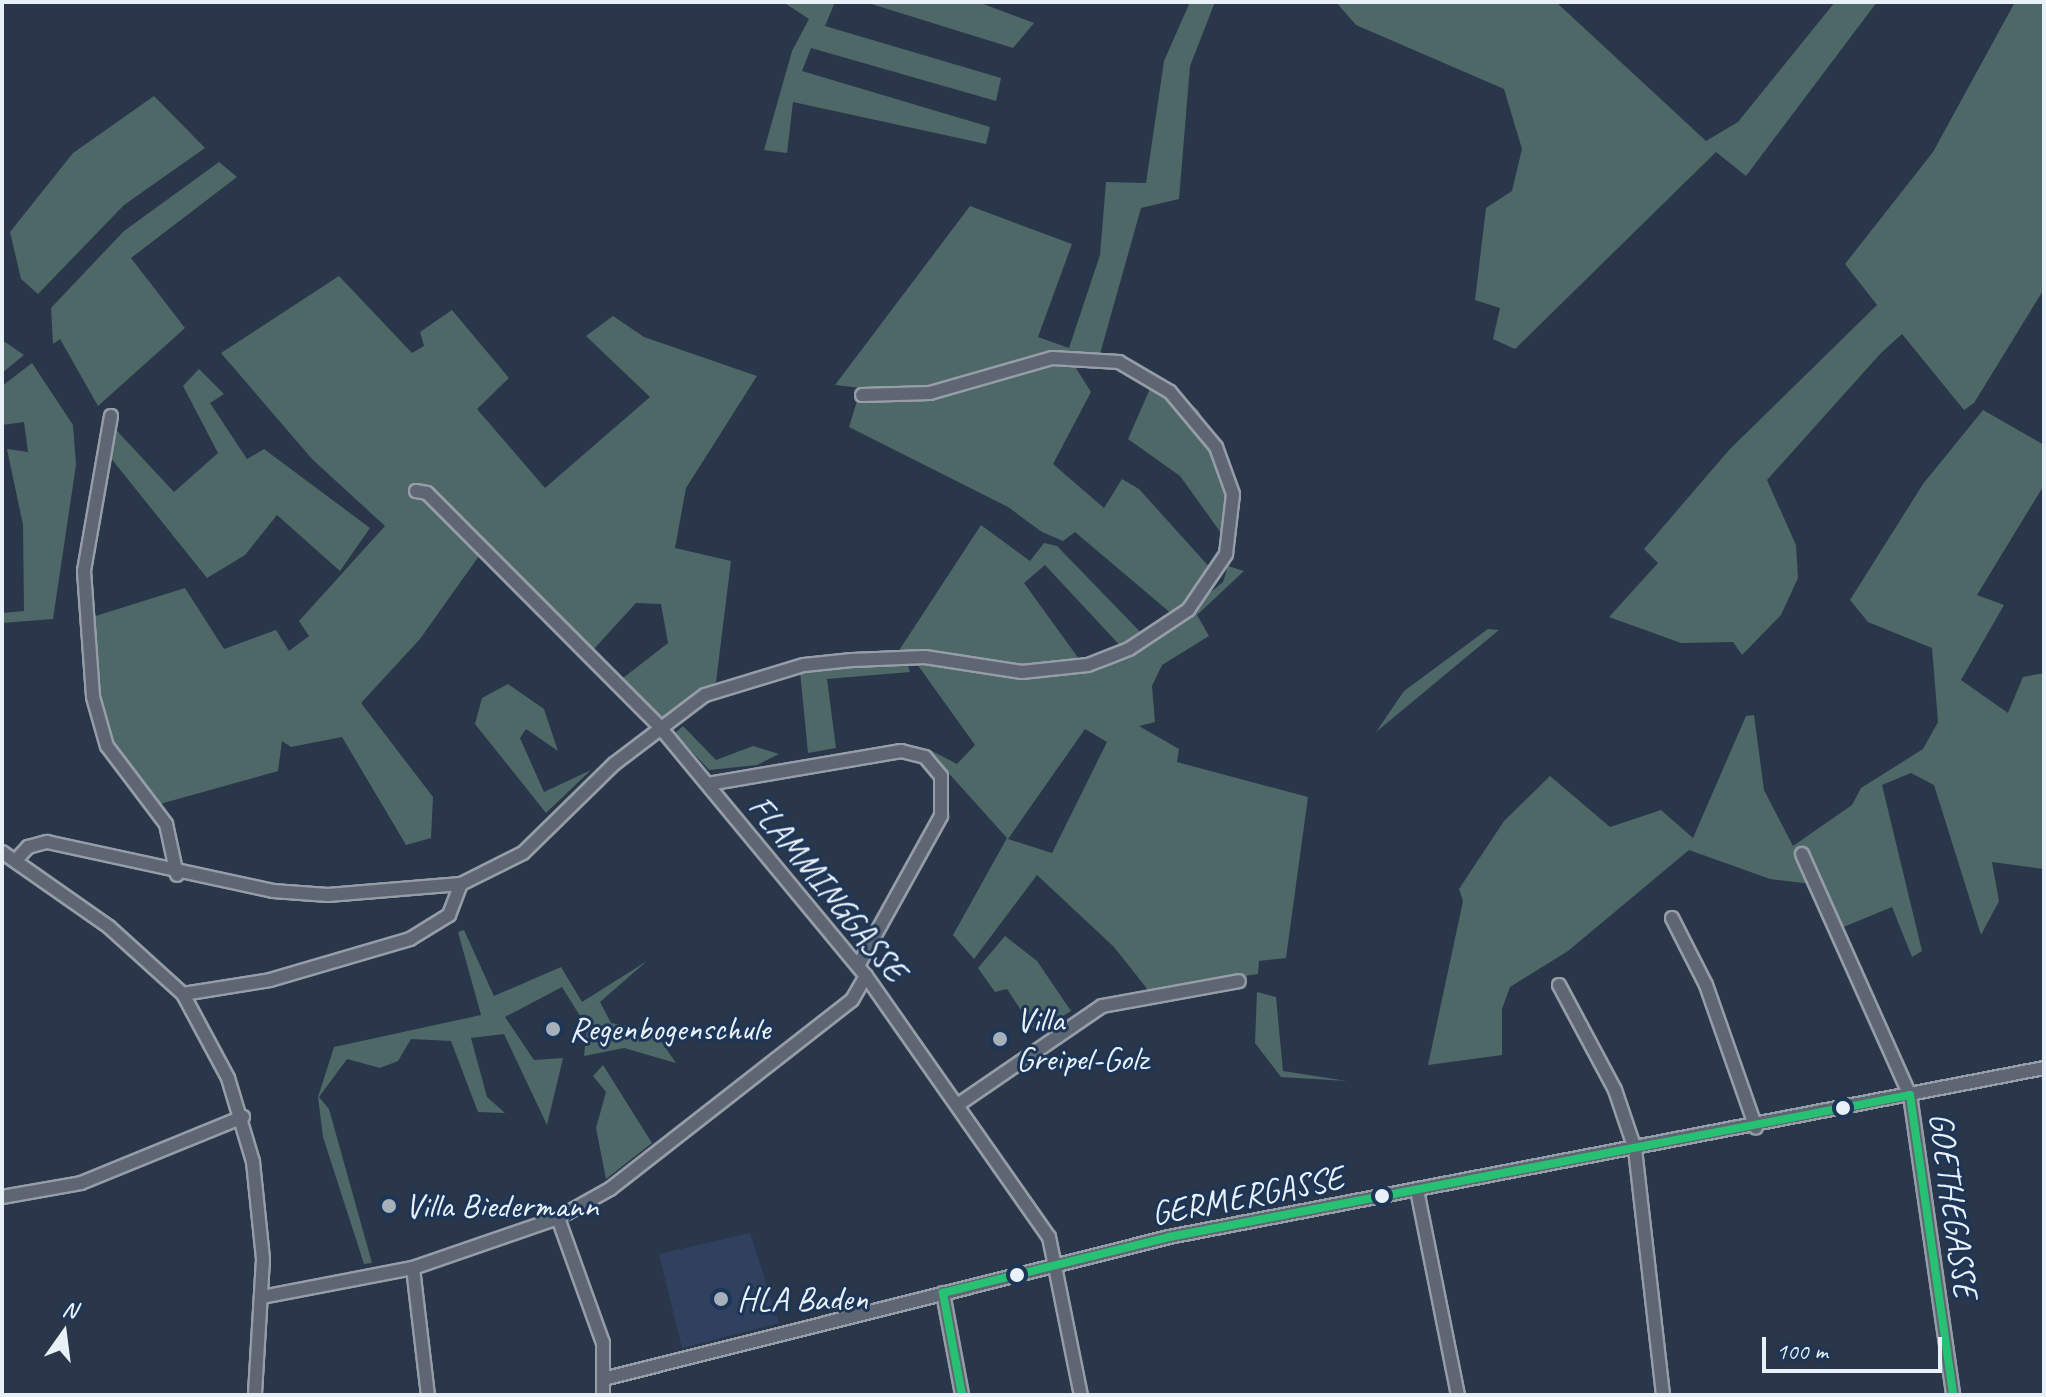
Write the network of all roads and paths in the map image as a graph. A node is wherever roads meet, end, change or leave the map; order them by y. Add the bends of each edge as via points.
1 (862, 395) dead end
2 (111, 416) dead end
3 (416, 491) dead end
4 (659, 726) junction
5 (708, 784) junction
6 (2, 852) edge
7 (1802, 854) dead end
8 (16, 860) junction
9 (177, 875) junction
10 (461, 884) junction
11 (1672, 918) dead end
12 (862, 971) junction
13 (1239, 981) dead end
14 (1559, 985) dead end
15 (183, 994) junction
16 (2044, 1068) edge
17 (1910, 1095) junction
18 (959, 1104) junction
19 (243, 1117) junction
20 (1756, 1128) junction
21 (1635, 1149) junction
22 (1417, 1190) junction
23 (2, 1197) edge
24 (558, 1218) junction
25 (1057, 1262) junction
26 (413, 1268) junction
27 (943, 1293) junction
28 (262, 1297) junction
29 (607, 1378) junction
30 (255, 1395) edge
31 (428, 1395) edge
32 (603, 1395) edge
33 (962, 1395) edge
34 (1081, 1395) edge
35 (1458, 1395) edge
36 (1663, 1395) edge
37 (1953, 1395) edge

1 - 4 street via 930,393 1052,358 1119,362 1170,392 1216,447 1233,494 1226,554 1188,610 1129,649 1088,665 1022,672 895,657 804,665 705,695
2 - 9 street via 84,571 93,697 107,746 166,824
3 - 4 street, FLAMMINGGASSE via 427,493
4 - 5 street, FLAMMINGGASSE
4 - 10 street via 523,853
5 - 12 street, FLAMMINGGASSE
5 - 12 street via 901,751 925,757 941,776 945,804
6 - 8 street
7 - 17 street, GOETHEGASSE
8 - 9 street via 28,847 47,842
8 - 15 street via 109,927
9 - 10 street via 328,895
10 - 15 street via 449,915 410,939 270,980
11 - 20 street via 1706,985
12 - 18 street, FLAMMINGGASSE
12 - 24 street via 852,1000 610,1189
13 - 18 street via 1102,1006
14 - 21 street via 1615,1090
15 - 19 street
16 - 17 street, GERMERGASSE
17 - 20 street, GERMERGASSE
17 - 37 street, GOETHEGASSE
18 - 25 street, FLAMMINGGASSE via 1049,1237
19 - 23 street via 81,1183
19 - 28 street via 253,1162
20 - 21 street, GERMERGASSE
21 - 22 street, GERMERGASSE
21 - 36 street
22 - 25 street, GERMERGASSE
22 - 35 street
24 - 26 street
24 - 29 street via 603,1343
25 - 27 street, GERMERGASSE
25 - 34 street, FLAMMINGGASSE
26 - 28 street
26 - 31 street
27 - 29 street, GERMERGASSE
27 - 33 street
28 - 30 street
29 - 32 street

